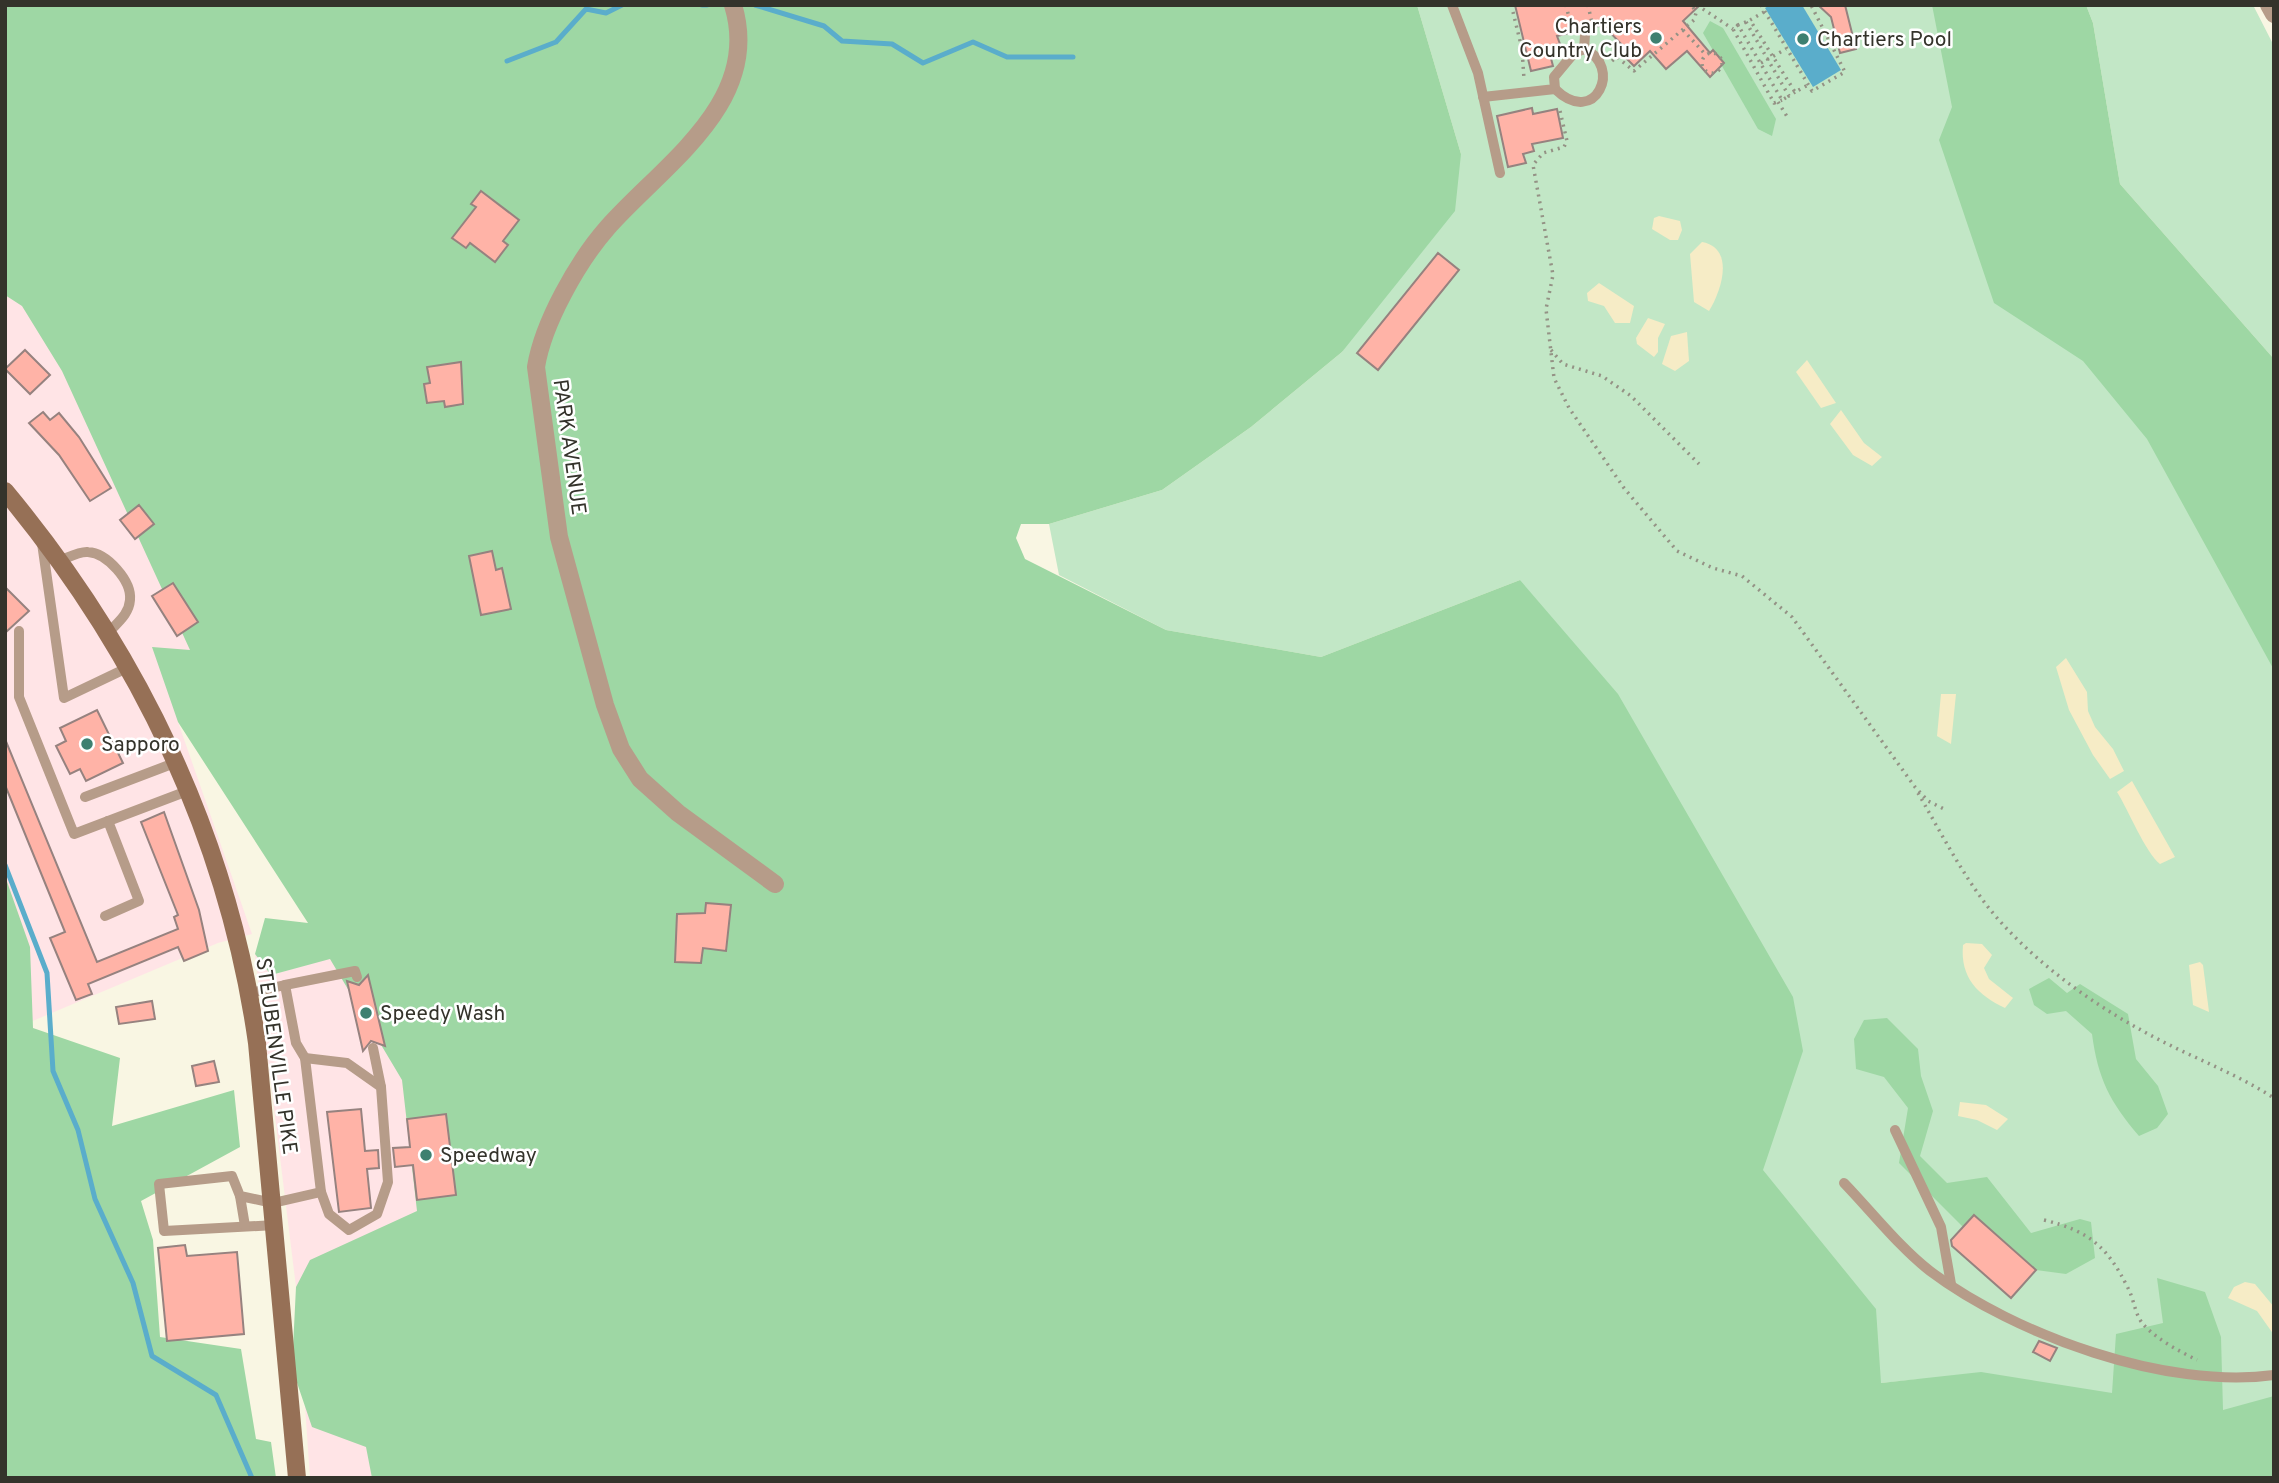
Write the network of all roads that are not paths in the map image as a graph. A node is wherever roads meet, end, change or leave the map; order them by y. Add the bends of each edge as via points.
1 (733, 5) edge
2 (1452, 5) edge
3 (2269, 5) edge
4 (2274, 14) edge
5 (1585, 35) dead end
6 (1584, 49) junction
7 (1555, 89) junction
8 (1483, 97) junction
9 (1500, 173) dead end
10 (5, 491) edge
11 (41, 534) junction
12 (61, 560) junction
13 (19, 631) dead end
14 (108, 632) junction
15 (130, 667) junction
16 (177, 762) junction
17 (190, 790) junction
18 (85, 797) dead end
19 (108, 821) junction
20 (775, 884) dead end
21 (105, 916) dead end
22 (358, 977) dead end
23 (285, 985) junction
24 (250, 993) junction
25 (373, 1048) dead end
26 (305, 1058) junction
27 (381, 1087) junction
28 (1895, 1130) dead end
29 (1844, 1183) dead end
30 (321, 1192) junction
31 (240, 1196) junction
32 (273, 1203) junction
33 (275, 1224) junction
34 (245, 1226) junction
35 (1951, 1284) junction
36 (2274, 1375) edge
37 (297, 1478) edge

1 - 20 street, PARK AVENUE via 740,26 740,59 732,87 697,135 591,248 540,344 536,367 559,537 621,749 640,779 678,813
2 - 8 lane
3 - 4 street
5 - 6 lane
6 - 7 lane via 1574,53 1554,77
6 - 7 lane via 1601,68 1604,84 1597,97 1584,103 1565,99
7 - 8 lane
8 - 9 lane
10 - 11 main road, STEUBENVILLE PIKE
11 - 12 main road, STEUBENVILLE PIKE
11 - 15 lane via 64,698
12 - 14 main road, STEUBENVILLE PIKE
12 - 14 lane via 85,551 97,553 114,566 131,597 126,614
13 - 19 lane via 19,697 74,834
14 - 15 main road, STEUBENVILLE PIKE
15 - 16 main road, STEUBENVILLE PIKE
16 - 17 main road, STEUBENVILLE PIKE
16 - 18 lane
17 - 19 lane
17 - 24 main road, STEUBENVILLE PIKE via 220,874
19 - 21 lane via 139,901
22 - 23 lane via 355,971 344,971
23 - 24 lane
23 - 26 lane via 296,1043
24 - 32 main road, STEUBENVILLE PIKE
25 - 27 lane
26 - 27 lane via 347,1063
26 - 30 lane
27 - 30 lane via 388,1182 377,1214 349,1230 329,1214
28 - 35 lane via 1941,1227
29 - 35 lane via 1928,1270
30 - 32 lane
31 - 32 lane
31 - 34 lane
31 - 34 lane via 232,1176 159,1184 164,1231
32 - 33 main road, STEUBENVILLE PIKE
33 - 34 lane
33 - 37 main road, STEUBENVILLE PIKE
35 - 36 lane via 1999,1315 2099,1355 2199,1376

